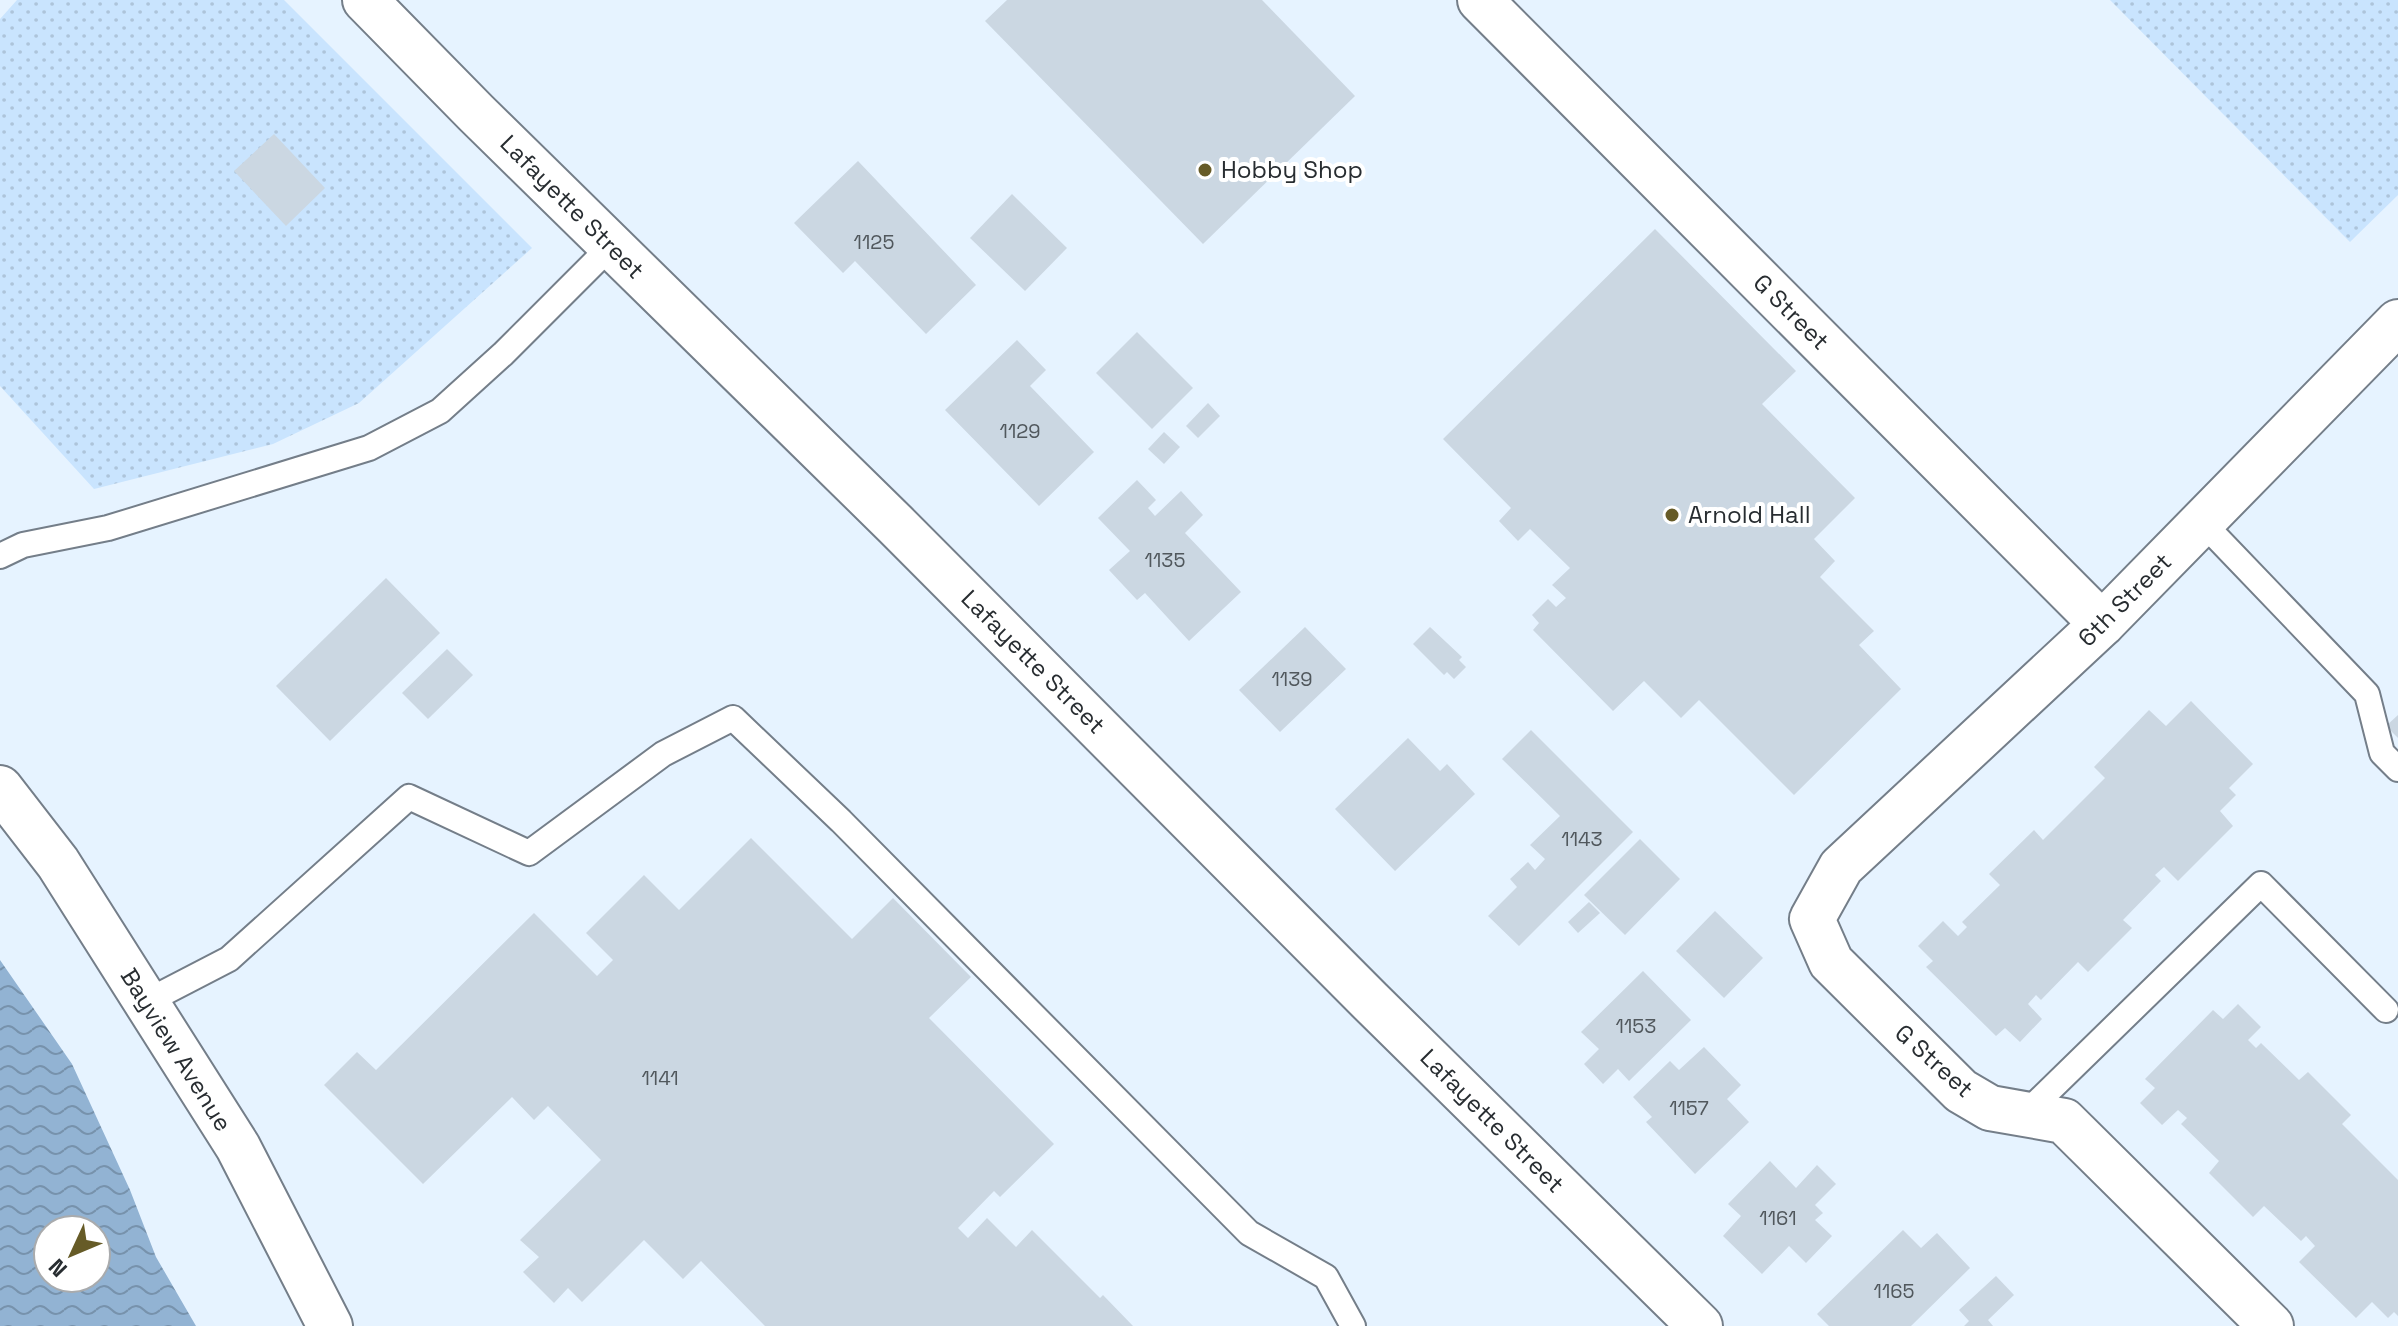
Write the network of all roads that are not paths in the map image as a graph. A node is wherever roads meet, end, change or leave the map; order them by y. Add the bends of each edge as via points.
1 (365, 0) edge
2 (1480, 0) edge
3 (611, 246) junction
4 (2398, 322) edge
5 (2202, 522) junction
6 (0, 556) edge
7 (2102, 624) junction
8 (2398, 769) edge
9 (0, 788) edge
10 (1841, 867) joint
11 (146, 1002) junction
12 (2386, 1010) dead end
13 (2025, 1114) junction
14 (330, 1326) edge
15 (1353, 1326) edge
16 (1700, 1326) edge
17 (2271, 1326) edge

1 - 3 street, Lafayette Street
2 - 7 street, G Street
3 - 6 lane via 440,411 369,448 108,528 23,545
3 - 16 street, Lafayette Street
4 - 5 street, 6th Street
5 - 7 street, 6th Street
5 - 8 lane via 2367,694 2382,753
7 - 10 street, 6th Street
9 - 11 street, Bayview Avenue via 58,863
10 - 13 street, G Street via 1812,919 1831,962 1961,1091 1990,1108
11 - 14 street, Bayview Avenue via 238,1147
11 - 15 lane via 229,959 409,797 529,853 663,754 733,718 1249,1233 1326,1277
12 - 13 lane via 2261,884
13 - 17 street, G Street via 2064,1121

